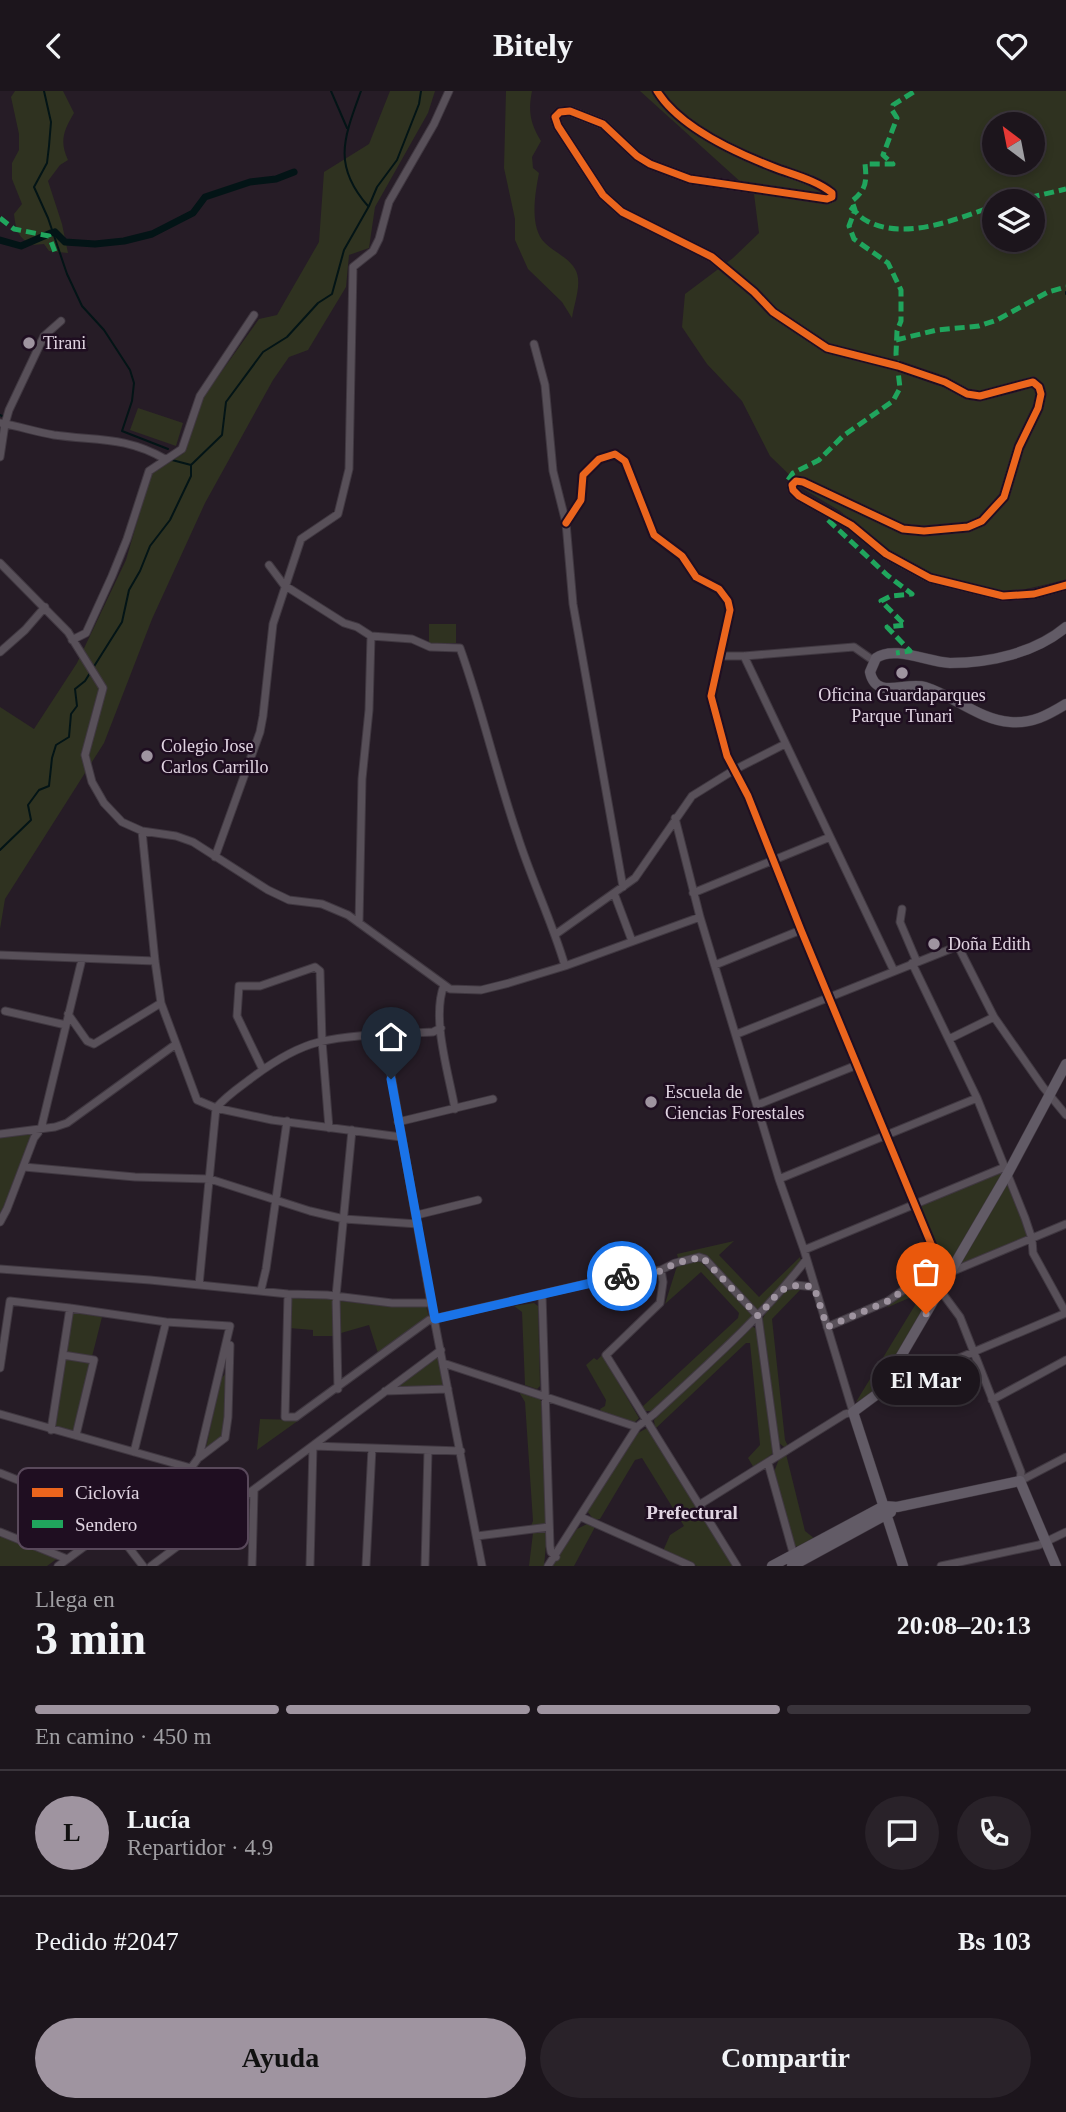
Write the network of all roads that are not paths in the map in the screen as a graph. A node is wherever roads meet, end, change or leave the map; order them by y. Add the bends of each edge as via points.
1 (449, 91) edge
2 (657, 91) edge
3 (254, 315) dead end
4 (61, 321) dead end
5 (534, 344) dead end
6 (2, 423) edge
7 (0, 457) edge
8 (165, 459) junction
9 (566, 523) junction
10 (0, 563) edge
11 (270, 565) dead end
12 (285, 585) junction
13 (1066, 585) edge
14 (45, 607) junction
15 (1066, 627) edge
16 (371, 636) junction
17 (72, 640) junction
18 (0, 652) edge
19 (720, 656) junction
20 (744, 656) junction
21 (874, 661) junction
22 (1066, 705) edge
23 (785, 744) junction
24 (734, 770) junction
25 (675, 818) junction
26 (142, 831) junction
27 (830, 837) junction
28 (215, 857) junction
29 (773, 859) junction
30 (623, 887) junction
31 (614, 893) junction
32 (693, 893) junction
33 (901, 909) dead end
34 (700, 917) junction
35 (359, 923) junction
36 (801, 930) junction
37 (556, 934) junction
38 (632, 941) junction
39 (0, 955) edge
40 (82, 959) junction
41 (155, 961) junction
42 (915, 963) junction
43 (715, 965) junction
44 (565, 967) junction
45 (894, 971) junction
46 (444, 985) junction
47 (829, 997) junction
48 (161, 1003) junction
49 (5, 1011) dead end
50 (68, 1014) junction
51 (994, 1017) junction
52 (65, 1025) junction
53 (441, 1028) junction
54 (737, 1034) junction
55 (384, 1035) junction
56 (948, 1039) junction
57 (321, 1041) junction
58 (176, 1044) junction
59 (1066, 1064) edge
60 (857, 1065) junction
61 (262, 1068) junction
62 (1051, 1095) junction
63 (977, 1098) junction
64 (493, 1099) dead end
65 (757, 1105) junction
66 (216, 1108) junction
67 (455, 1109) junction
68 (1066, 1115) edge
69 (287, 1121) junction
70 (398, 1122) junction
71 (329, 1128) junction
72 (41, 1129) junction
73 (352, 1130) junction
74 (0, 1134) edge
75 (886, 1134) junction
76 (401, 1137) junction
77 (24, 1167) junction
78 (1007, 1170) junction
79 (779, 1178) junction
80 (210, 1179) junction
81 (275, 1200) junction
82 (478, 1200) dead end
83 (914, 1203) junction
84 (344, 1219) junction
85 (417, 1220) junction
86 (0, 1222) edge
87 (1066, 1224) edge
88 (1032, 1239) junction
89 (804, 1250) junction
90 (806, 1260) junction
91 (0, 1269) edge
92 (661, 1271) junction
93 (946, 1274) junction
94 (199, 1285) junction
95 (786, 1287) junction
96 (814, 1287) junction
97 (261, 1290) junction
98 (940, 1290) junction
99 (288, 1294) junction
100 (542, 1294) junction
101 (336, 1296) junction
102 (0, 1300) edge
103 (10, 1301) junction
104 (431, 1303) junction
105 (1064, 1305) edge
106 (70, 1308) junction
107 (758, 1316) junction
108 (435, 1319) junction
109 (166, 1322) junction
110 (827, 1327) junction
111 (230, 1330) junction
112 (441, 1350) junction
113 (974, 1354) junction
114 (63, 1355) junction
115 (1066, 1360) edge
116 (443, 1363) junction
117 (0, 1369) edge
118 (338, 1389) junction
119 (447, 1389) junction
120 (385, 1391) junction
121 (880, 1392) junction
122 (546, 1397) junction
123 (992, 1400) junction
124 (853, 1412) junction
125 (0, 1414) edge
126 (646, 1420) junction
127 (637, 1427) junction
128 (51, 1430) junction
129 (76, 1435) junction
130 (313, 1446) junction
131 (372, 1448) junction
132 (428, 1451) junction
133 (461, 1451) junction
134 (134, 1452) junction
135 (777, 1455) junction
136 (200, 1457) junction
137 (1066, 1457) edge
138 (768, 1463) junction
139 (191, 1468) joint
140 (0, 1473) edge
141 (18, 1480) edge
142 (1020, 1481) junction
143 (254, 1490) junction
144 (248, 1494) edge
145 (699, 1505) junction
146 (885, 1511) junction
147 (581, 1517) junction
148 (549, 1527) junction
149 (0, 1532) edge
150 (1066, 1532) edge
151 (477, 1536) junction
152 (18, 1539) edge
153 (1046, 1542) junction
154 (42, 1549) edge
155 (80, 1549) edge
156 (131, 1549) edge
157 (174, 1549) edge
158 (556, 1557) junction
159 (67, 1559) junction
160 (800, 1559) edge
161 (58, 1566) edge
162 (143, 1566) edge
163 (151, 1566) edge
164 (252, 1566) edge
165 (310, 1566) edge
166 (366, 1566) edge
167 (425, 1566) edge
168 (482, 1566) edge
169 (548, 1566) edge
170 (691, 1566) edge
171 (737, 1566) edge
172 (772, 1566) edge
173 (903, 1566) edge
174 (942, 1566) edge
175 (1056, 1566) edge

1 - 12 street via 389,202 373,251 353,267 349,469 338,514 301,539
2 - 13 street via 665,104 730,150 804,177 832,197 682,177 637,156 603,124 570,111 560,112 555,117 558,125 612,205 712,257 772,312 827,348 898,366 967,394 980,396 1033,382 1039,387 1038,408 1018,447 1004,497 982,521 968,527 903,529 803,482 796,481 793,490 851,525 886,554 930,578 1003,596
3 - 8 street via 200,396 182,449
4 - 6 street via 44,336
5 - 9 street via 545,385 554,471
6 - 7 street
6 - 8 street via 54,435 133,444
8 - 17 street via 149,471 127,539 86,633
9 - 19 street via 581,500 583,475 599,459 615,454 625,461 654,535 728,601
9 - 30 street via 573,604
10 - 14 street
11 - 12 street
12 - 16 street
12 - 28 street via 272,624 260,732
14 - 17 street
14 - 18 street
15 - 21 street via 1042,644 986,661 948,663 896,653 881,654
16 - 35 street
16 - 37 street via 460,648 528,869
17 - 26 street via 103,688 85,755 92,782 122,822
19 - 20 street
19 - 24 street via 711,696
20 - 21 street via 854,647
20 - 23 street
21 - 22 street via 873,682 884,689 928,687 1009,722 1041,719
23 - 24 street
23 - 27 street
24 - 25 street via 692,796
24 - 29 street
25 - 30 street via 643,868
25 - 32 street
26 - 28 street via 193,842
26 - 41 street
27 - 29 street
27 - 45 street
28 - 35 street via 289,900 322,904
29 - 32 street
29 - 36 street
30 - 31 street
31 - 37 street
31 - 38 street
32 - 34 street
33 - 42 street via 900,922
34 - 38 street
34 - 43 street
35 - 46 street
36 - 43 street
36 - 47 street
37 - 44 street
38 - 44 street
39 - 40 street
40 - 41 street
40 - 50 street
41 - 48 street
42 - 45 street
42 - 51 street via 958,946
42 - 56 street
43 - 54 street
44 - 46 street via 481,990
45 - 47 street
46 - 53 street
47 - 54 street
47 - 60 street
48 - 50 street via 94,1044
48 - 58 street
49 - 52 street
50 - 52 street
51 - 56 street
51 - 62 street
52 - 72 street
53 - 55 street
53 - 67 street
54 - 65 street
55 - 57 street
55 - 70 street
56 - 63 street
57 - 61 street
57 - 61 street via 320,971 315,967 260,986 239,986 237,1016
57 - 71 street
58 - 66 street via 197,1100
58 - 72 street via 67,1123
59 - 62 street
60 - 65 street
60 - 75 street
61 - 66 street
62 - 68 street
62 - 78 street
63 - 75 street
63 - 78 street
64 - 67 street
65 - 79 street
66 - 69 street
66 - 80 street
67 - 70 street
69 - 71 street
69 - 81 street
70 - 76 street
71 - 73 street
72 - 74 street
72 - 77 street
73 - 76 street
73 - 84 street
75 - 79 street
75 - 83 street
76 - 85 street
77 - 80 street
77 - 86 street
78 - 83 street
78 - 88 street
78 - 93 street
79 - 89 street
80 - 81 street
80 - 94 street
81 - 84 street
81 - 97 street
82 - 85 street
83 - 89 street
83 - 93 street
84 - 85 street
84 - 101 street
85 - 104 street
87 - 88 street
88 - 93 street
88 - 105 street via 1033,1253
89 - 90 street
90 - 95 street
90 - 96 street
91 - 94 street
92 - 100 street
92 - 107 street via 702,1257
92 - 126 street via 660,1303 606,1355
93 - 98 street
93 - 110 street via 921,1278 888,1301
94 - 97 street
95 - 96 street
95 - 107 street
96 - 110 street
97 - 99 street
98 - 113 street via 960,1317
98 - 121 street
99 - 101 street
99 - 118 street via 285,1417 296,1417
100 - 108 street
100 - 122 street
101 - 104 street
101 - 118 street
102 - 103 street
103 - 106 street
103 - 117 street
104 - 108 street
105 - 113 street via 1066,1313
106 - 109 street
106 - 114 street
107 - 126 street
107 - 135 street
108 - 112 street
108 - 118 street
109 - 111 street
109 - 134 street
110 - 124 street
111 - 136 street
111 - 136 street via 225,1439
112 - 116 street
112 - 120 street
113 - 121 street
113 - 123 street
114 - 128 street
114 - 129 street via 94,1360
115 - 123 street
116 - 119 street
116 - 122 street
119 - 120 street
119 - 133 street
120 - 130 street
121 - 124 street
122 - 127 street
122 - 148 street
123 - 142 street
124 - 135 street
124 - 146 street
125 - 128 street
126 - 127 street
126 - 145 street
127 - 147 street
128 - 129 street
129 - 134 street
130 - 131 street
130 - 143 street
130 - 165 street
131 - 132 street
131 - 166 street
132 - 133 street
132 - 167 street
133 - 151 street
134 - 139 street
135 - 138 street
136 - 139 street
137 - 142 street
138 - 145 street
138 - 160 street
140 - 141 street
142 - 146 street
142 - 153 street
143 - 144 street
143 - 164 street
145 - 171 street
146 - 160 street
146 - 173 street
147 - 158 street
147 - 170 street
148 - 151 street
148 - 158 street via 551,1552
149 - 152 street
150 - 153 street
151 - 168 street
153 - 174 street
153 - 175 street
154 - 159 street
155 - 159 street
156 - 162 street
157 - 163 street
158 - 169 street
159 - 161 street
160 - 172 street

